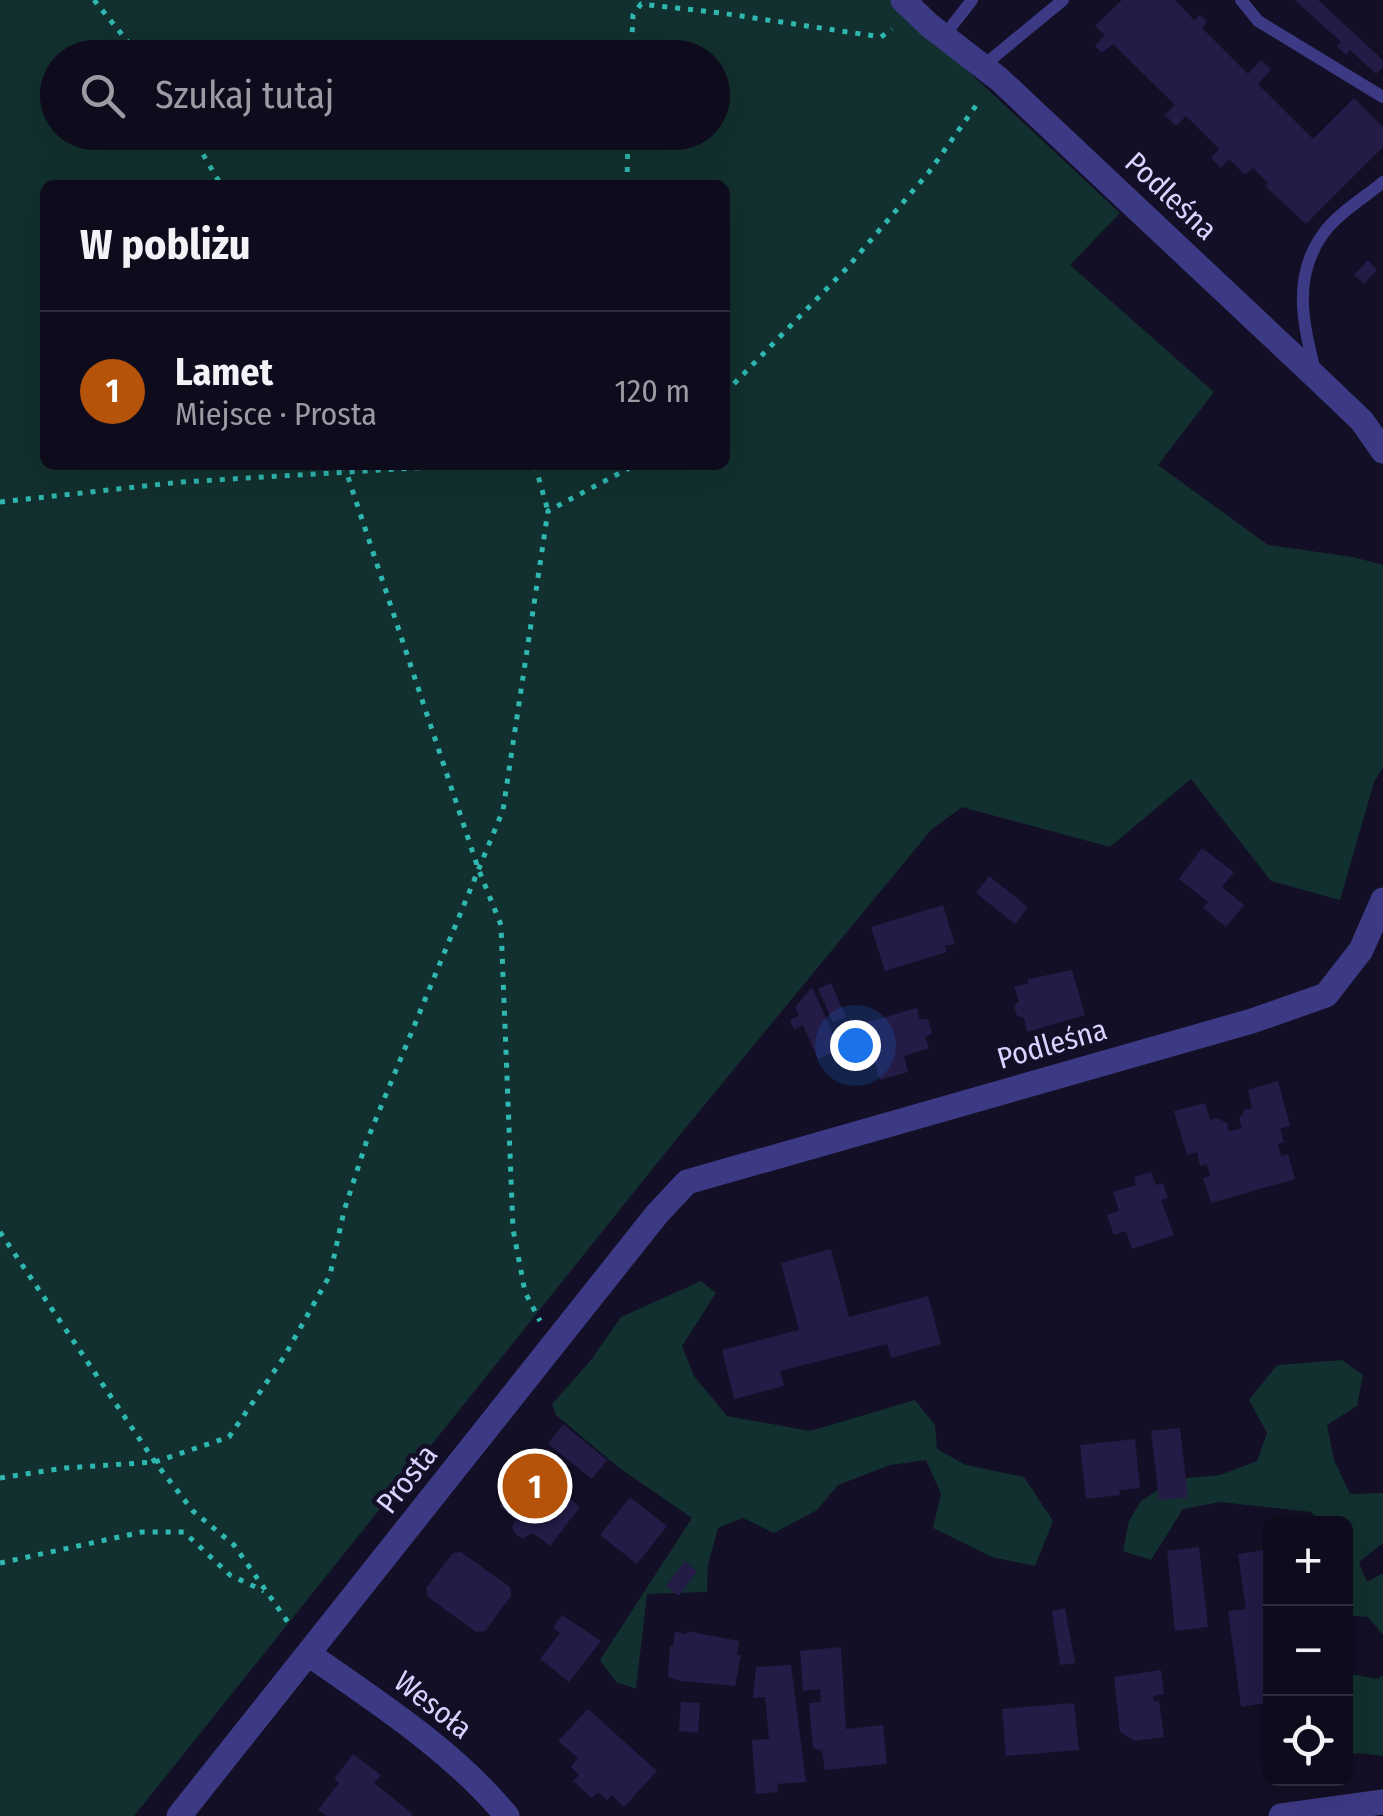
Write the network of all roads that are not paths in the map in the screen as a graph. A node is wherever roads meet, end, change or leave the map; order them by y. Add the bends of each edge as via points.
1 (972, 0) edge
2 (1063, 0) edge
3 (1241, 0) edge
4 (910, 6) edge
5 (944, 36) junction
6 (991, 73) junction
7 (1383, 97) edge
8 (1383, 182) edge
9 (1317, 378) junction
10 (1383, 451) edge
11 (1383, 900) edge
12 (686, 1182) joint
13 (310, 1655) junction
14 (1383, 1802) edge
15 (179, 1816) edge
16 (507, 1816) edge
17 (1281, 1816) edge

1 - 5 lane
2 - 6 lane
3 - 7 lane via 1258,21
4 - 5 street, Podleśna
5 - 6 street, Podleśna
6 - 9 street, Podleśna
8 - 9 lane via 1324,232 1304,268 1301,304
9 - 10 street, Podleśna via 1362,420
11 - 12 street, Podleśna via 1361,950 1326,996
12 - 13 street, Prosta
13 - 15 street, Prosta
13 - 16 street, Wesoła via 413,1726
14 - 17 street

